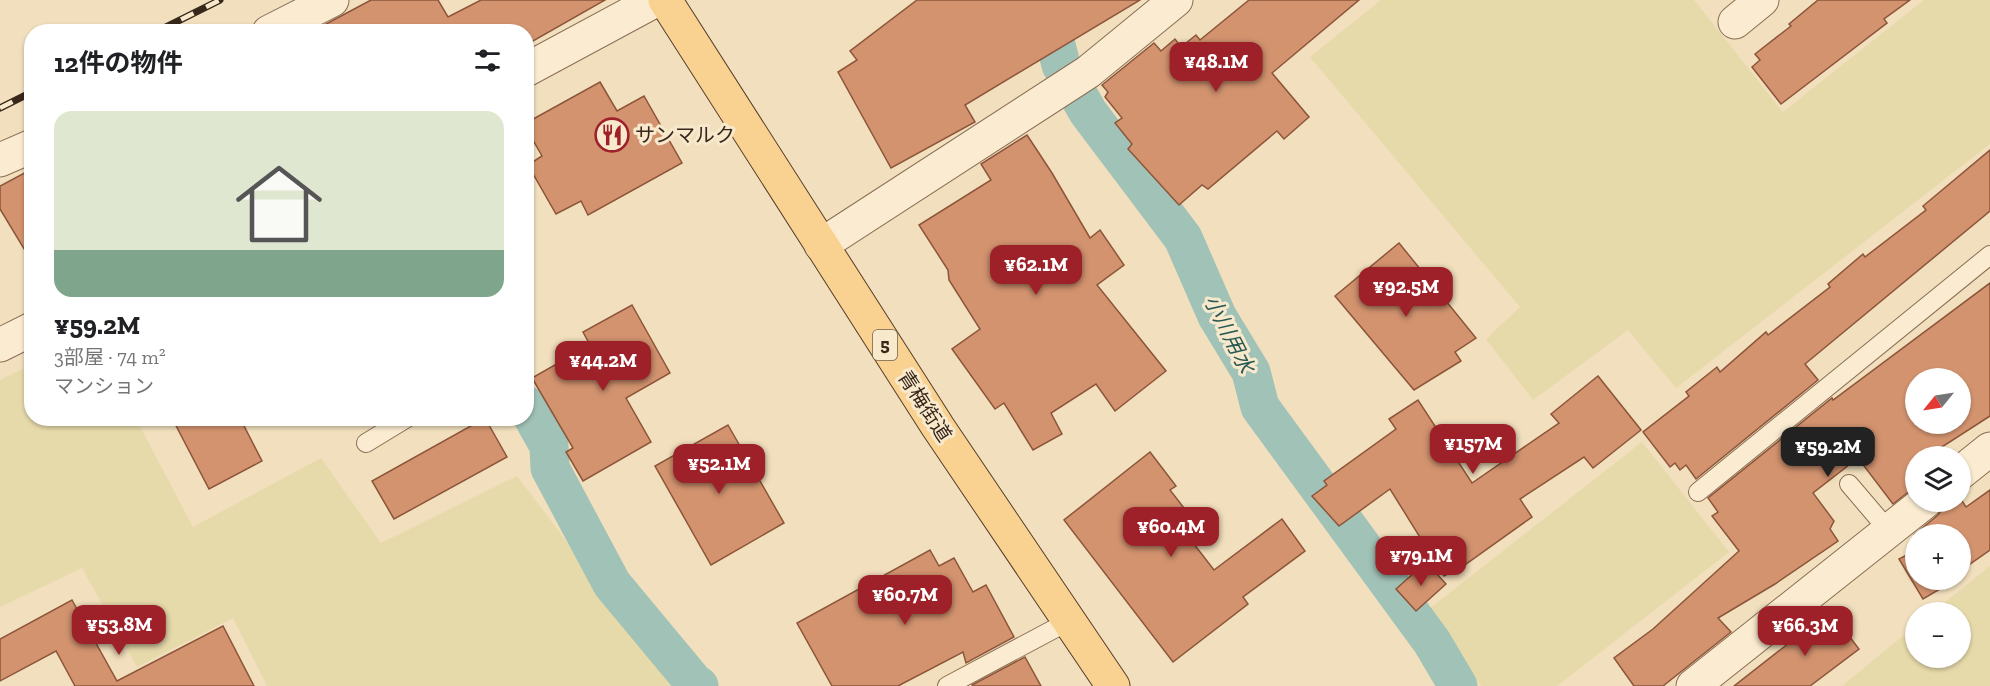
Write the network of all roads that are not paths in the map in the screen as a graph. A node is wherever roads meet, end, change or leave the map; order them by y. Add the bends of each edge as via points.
1 (332, 0) edge
2 (656, 0) edge
3 (665, 0) edge
4 (1176, 0) edge
5 (1762, 0) edge
6 (1735, 22) dead end
7 (285, 24) edge
8 (534, 66) edge
9 (24, 150) edge
10 (0, 160) edge
11 (821, 245) junction
12 (1990, 255) edge
13 (24, 333) edge
14 (0, 345) edge
15 (391, 426) edge
16 (366, 443) dead end
17 (1990, 449) edge
18 (1971, 464) edge
19 (1849, 484) dead end
20 (1698, 492) dead end
21 (1912, 512) edge
22 (1889, 531) junction
23 (1069, 621) junction
24 (947, 686) edge
25 (1113, 686) edge
26 (1693, 686) edge

1 - 7 street
2 - 8 street
3 - 11 main road, 青梅街道 / 5
4 - 11 street via 1088,72
5 - 6 street
9 - 10 street
11 - 23 main road, 青梅街道 / 5
12 - 20 lane
13 - 14 street
15 - 16 lane
17 - 18 street
19 - 22 lane
21 - 22 street
22 - 26 street
23 - 24 lane
23 - 25 main road, 青梅街道 / 5

